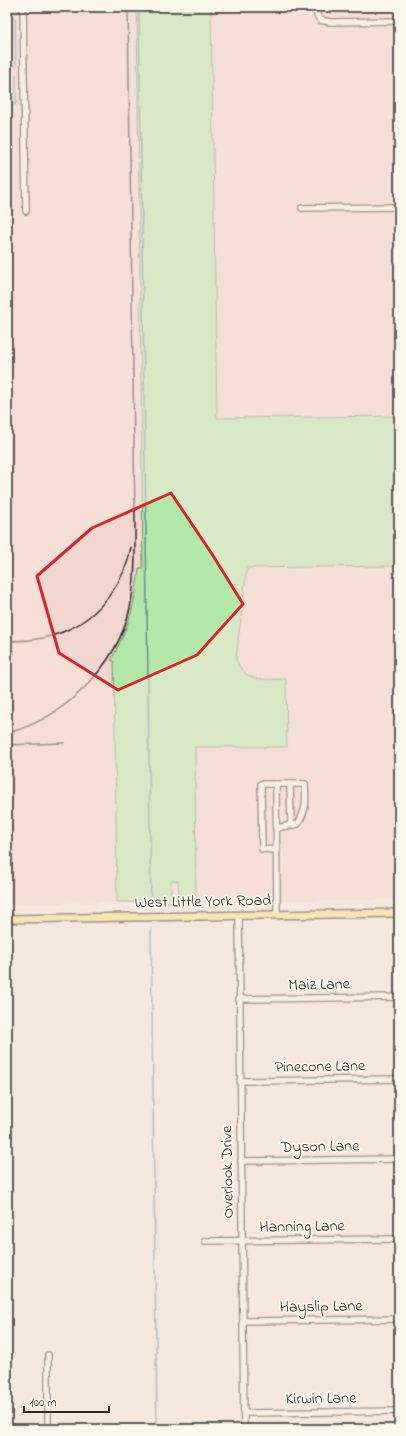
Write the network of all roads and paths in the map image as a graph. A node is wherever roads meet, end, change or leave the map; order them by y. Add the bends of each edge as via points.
1 (23, 7) edge
2 (317, 7) edge
3 (399, 22) edge
4 (399, 207) edge
5 (302, 208) dead end
6 (26, 211) dead end
7 (276, 784) junction
8 (290, 784) junction
9 (291, 825) junction
10 (276, 828) junction
11 (277, 850) junction
12 (399, 914) edge
13 (238, 915) junction
14 (277, 915) junction
15 (7, 919) edge
16 (399, 997) edge
17 (239, 999) junction
18 (399, 1079) edge
19 (240, 1081) junction
20 (399, 1159) edge
21 (241, 1161) junction
22 (399, 1239) edge
23 (205, 1241) dead end
24 (242, 1241) junction
25 (399, 1319) edge
26 (243, 1320) junction
27 (48, 1355) dead end
28 (399, 1411) edge
29 (244, 1413) junction
30 (48, 1429) edge
31 (244, 1429) edge

1 - 6 street
2 - 3 street via 320,20 330,22
4 - 5 street
7 - 8 street
7 - 10 street
7 - 11 street via 261,786 262,849
8 - 9 street
8 - 9 street via 305,784 306,802 304,814 298,824
9 - 10 street
10 - 11 street
11 - 14 street
12 - 14 main road, West Little York Road
13 - 14 main road, West Little York Road
13 - 15 main road, West Little York Road
13 - 17 street, Overlook Drive
16 - 17 street, Maiz Lane
17 - 19 street, Overlook Drive
18 - 19 street, Pinecone Lane
19 - 21 street, Overlook Drive
20 - 21 street, Dyson Lane
21 - 24 street, Overlook Drive
22 - 24 street, Hanning Lane
23 - 24 street, Hanning Lane
24 - 26 street, Overlook Drive
25 - 26 street, Hayslip Lane
26 - 29 street, Overlook Drive
27 - 30 street
28 - 29 street, Kirwin Lane
29 - 31 street, Overlook Drive

